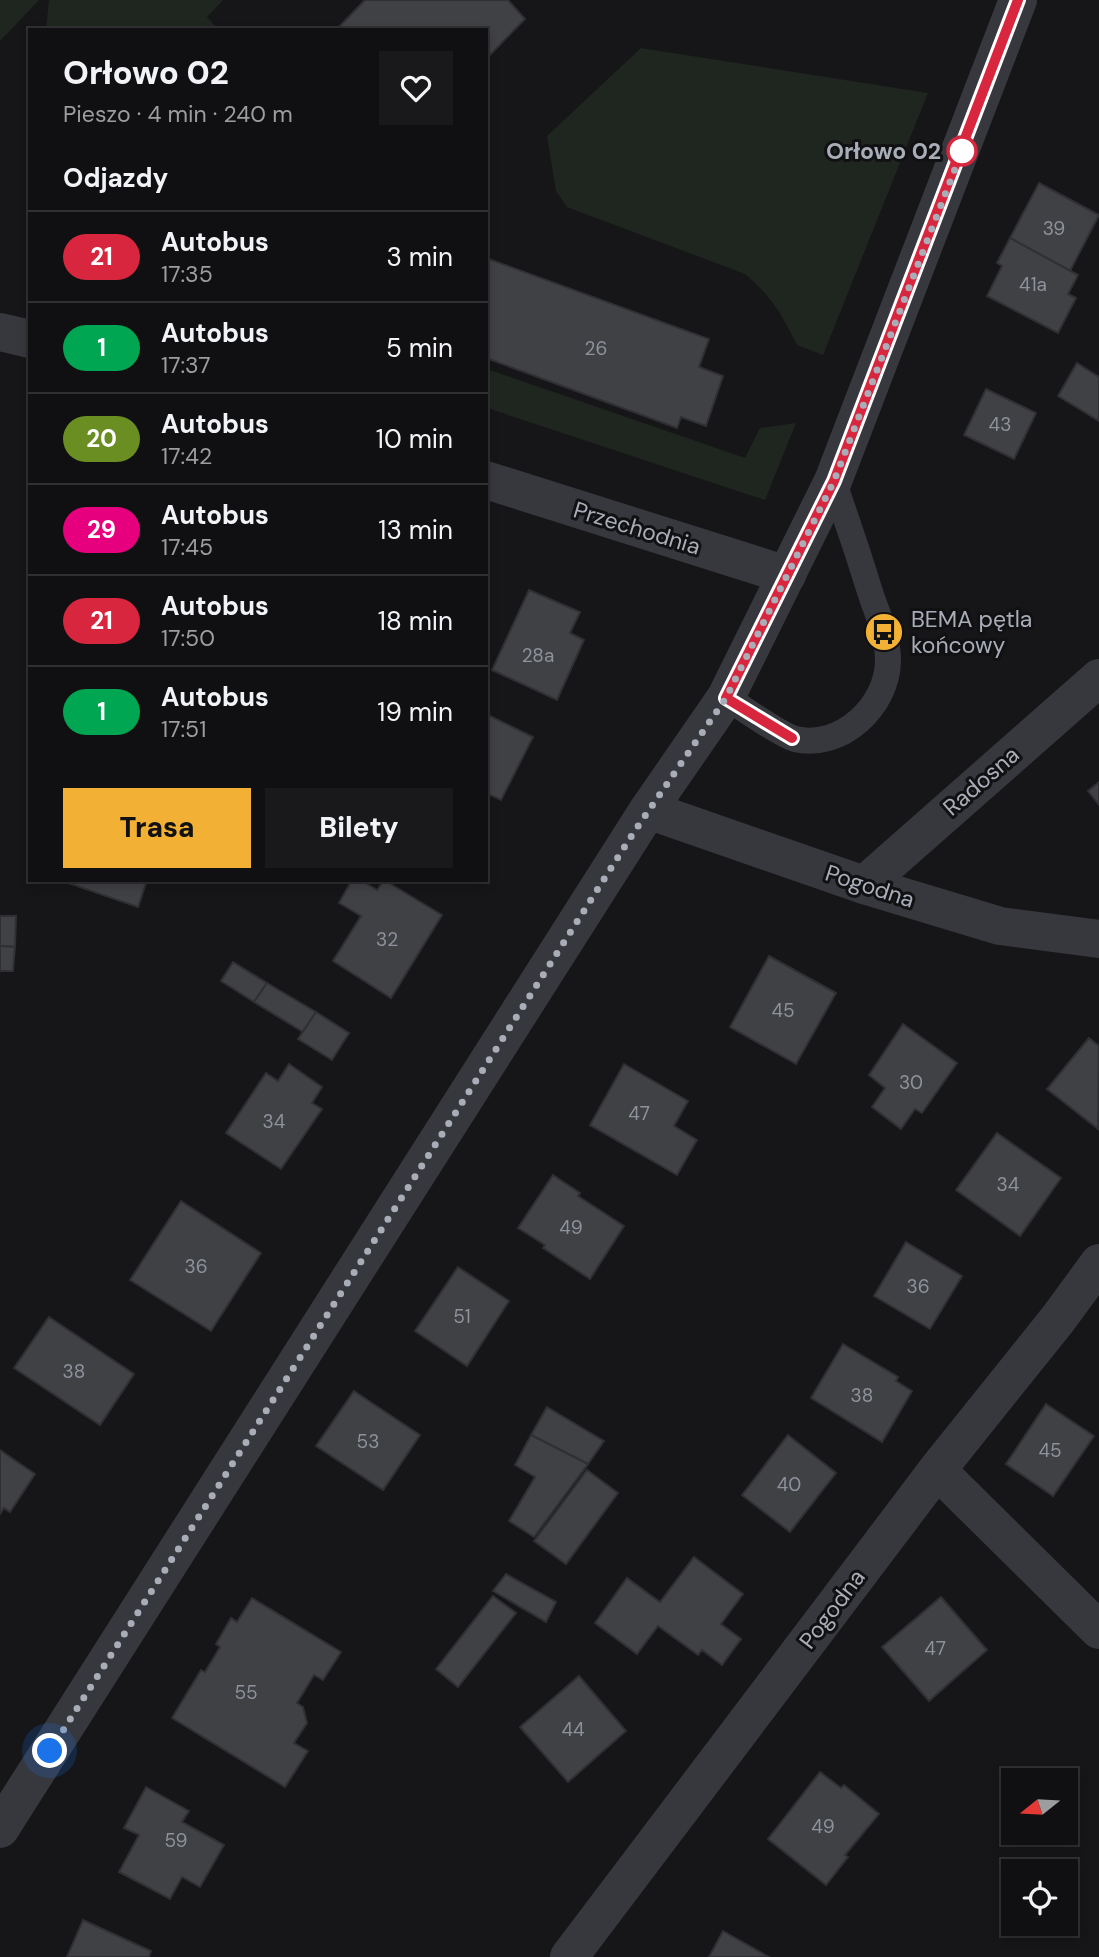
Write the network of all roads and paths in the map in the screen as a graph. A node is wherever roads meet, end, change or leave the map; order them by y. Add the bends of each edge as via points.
1 (1018, 0) edge
2 (0, 332) edge
3 (28, 339) edge
4 (488, 481) edge
5 (834, 481) junction
6 (787, 575) junction
7 (1099, 678) edge
8 (726, 698) junction
9 (648, 810) junction
10 (864, 885) junction
11 (1099, 939) edge
12 (1099, 1263) edge
13 (937, 1470) junction
14 (1099, 1630) edge
15 (3, 1820) edge
16 (569, 1957) edge

1 - 5 street
2 - 3 street
4 - 6 street, Przechodnia
5 - 6 street
5 - 8 lane via 884,632 888,661 881,693 856,725 826,738 806,740 792,738
6 - 8 street
7 - 10 street, Radosna
8 - 9 street
9 - 10 street, Pogodna
9 - 15 street
10 - 11 street, Pogodna via 1000,926
12 - 13 street, Pogodna
13 - 14 street
13 - 16 street, Pogodna

